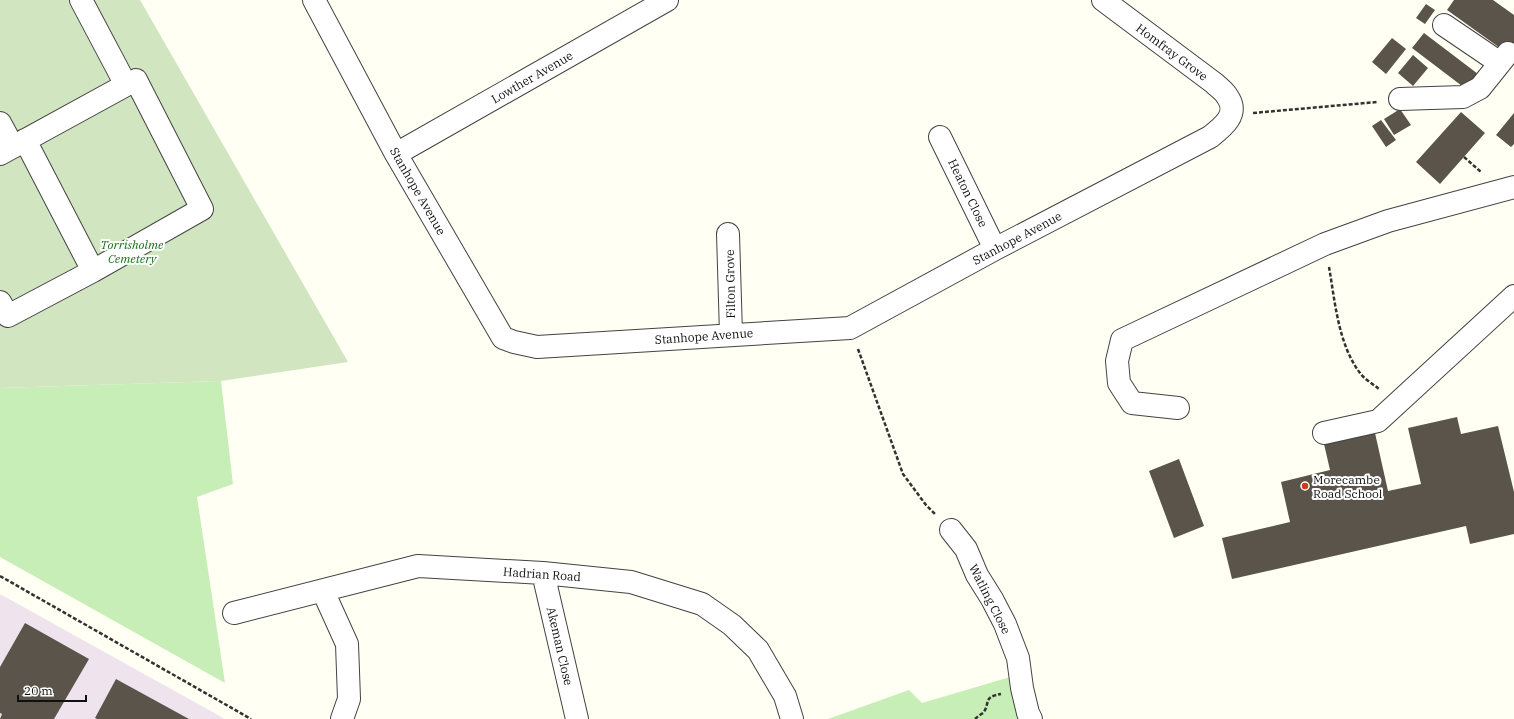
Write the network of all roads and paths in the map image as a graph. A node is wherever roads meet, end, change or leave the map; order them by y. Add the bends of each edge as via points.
1 (81, 0) edge
2 (314, 0) edge
3 (667, 0) edge
4 (1103, 0) edge
5 (1444, 25) dead end
6 (126, 85) junction
7 (1400, 100) joint
8 (1241, 112) junction
9 (0, 123) edge
10 (940, 137) dead end
11 (12, 147) edge
12 (396, 154) junction
13 (1514, 187) edge
14 (728, 234) dead end
15 (1325, 244) junction
16 (995, 249) junction
17 (93, 271) junction
18 (1514, 296) edge
19 (0, 302) edge
20 (850, 328) junction
21 (731, 334) junction
22 (1398, 403) junction
23 (1178, 408) dead end
24 (1324, 433) dead end
25 (951, 530) joint
26 (543, 572) junction
27 (0, 576) edge
28 (323, 591) junction
29 (234, 613) dead end
30 (1022, 688) junction
31 (251, 719) edge
32 (342, 719) edge
33 (577, 719) edge
34 (792, 719) edge
35 (975, 719) edge
36 (1031, 719) edge

1 - 6 street
2 - 12 street, Stanhope Avenue
3 - 12 street, Lowther Avenue
4 - 8 street, Homfray Grove via 1214,82
5 - 7 street via 1504,58 1480,88 1463,97
6 - 11 street
6 - 17 street via 136,80 202,209
7 - 8 path
8 - 16 street, Stanhope Avenue via 1210,137
9 - 11 street
10 - 16 street, Heaton Close
11 - 17 street
12 - 21 street, Stanhope Avenue via 503,338 537,347
13 - 15 street via 1388,221
14 - 21 street, Filton Grove
15 - 22 path via 1339,323 1347,350 1360,374
15 - 23 street via 1122,340 1117,361 1120,383 1132,403
16 - 20 street, Stanhope Avenue
17 - 19 street via 8,316
18 - 22 street
20 - 21 street, Stanhope Avenue
20 - 25 path via 903,474 926,505
22 - 24 street via 1378,421
25 - 30 street, Watling Close via 966,549 977,575 1005,624 1018,658
26 - 28 street, Hadrian Road via 418,566
26 - 33 street, Akeman Close
26 - 34 street, Hadrian Road via 631,582 702,604 732,625 758,650 785,696
27 - 31 path
28 - 29 street, Hadrian Road
28 - 32 street via 347,644 349,699
30 - 35 path via 993,695 987,701 984,712
30 - 36 street, Watling Close

